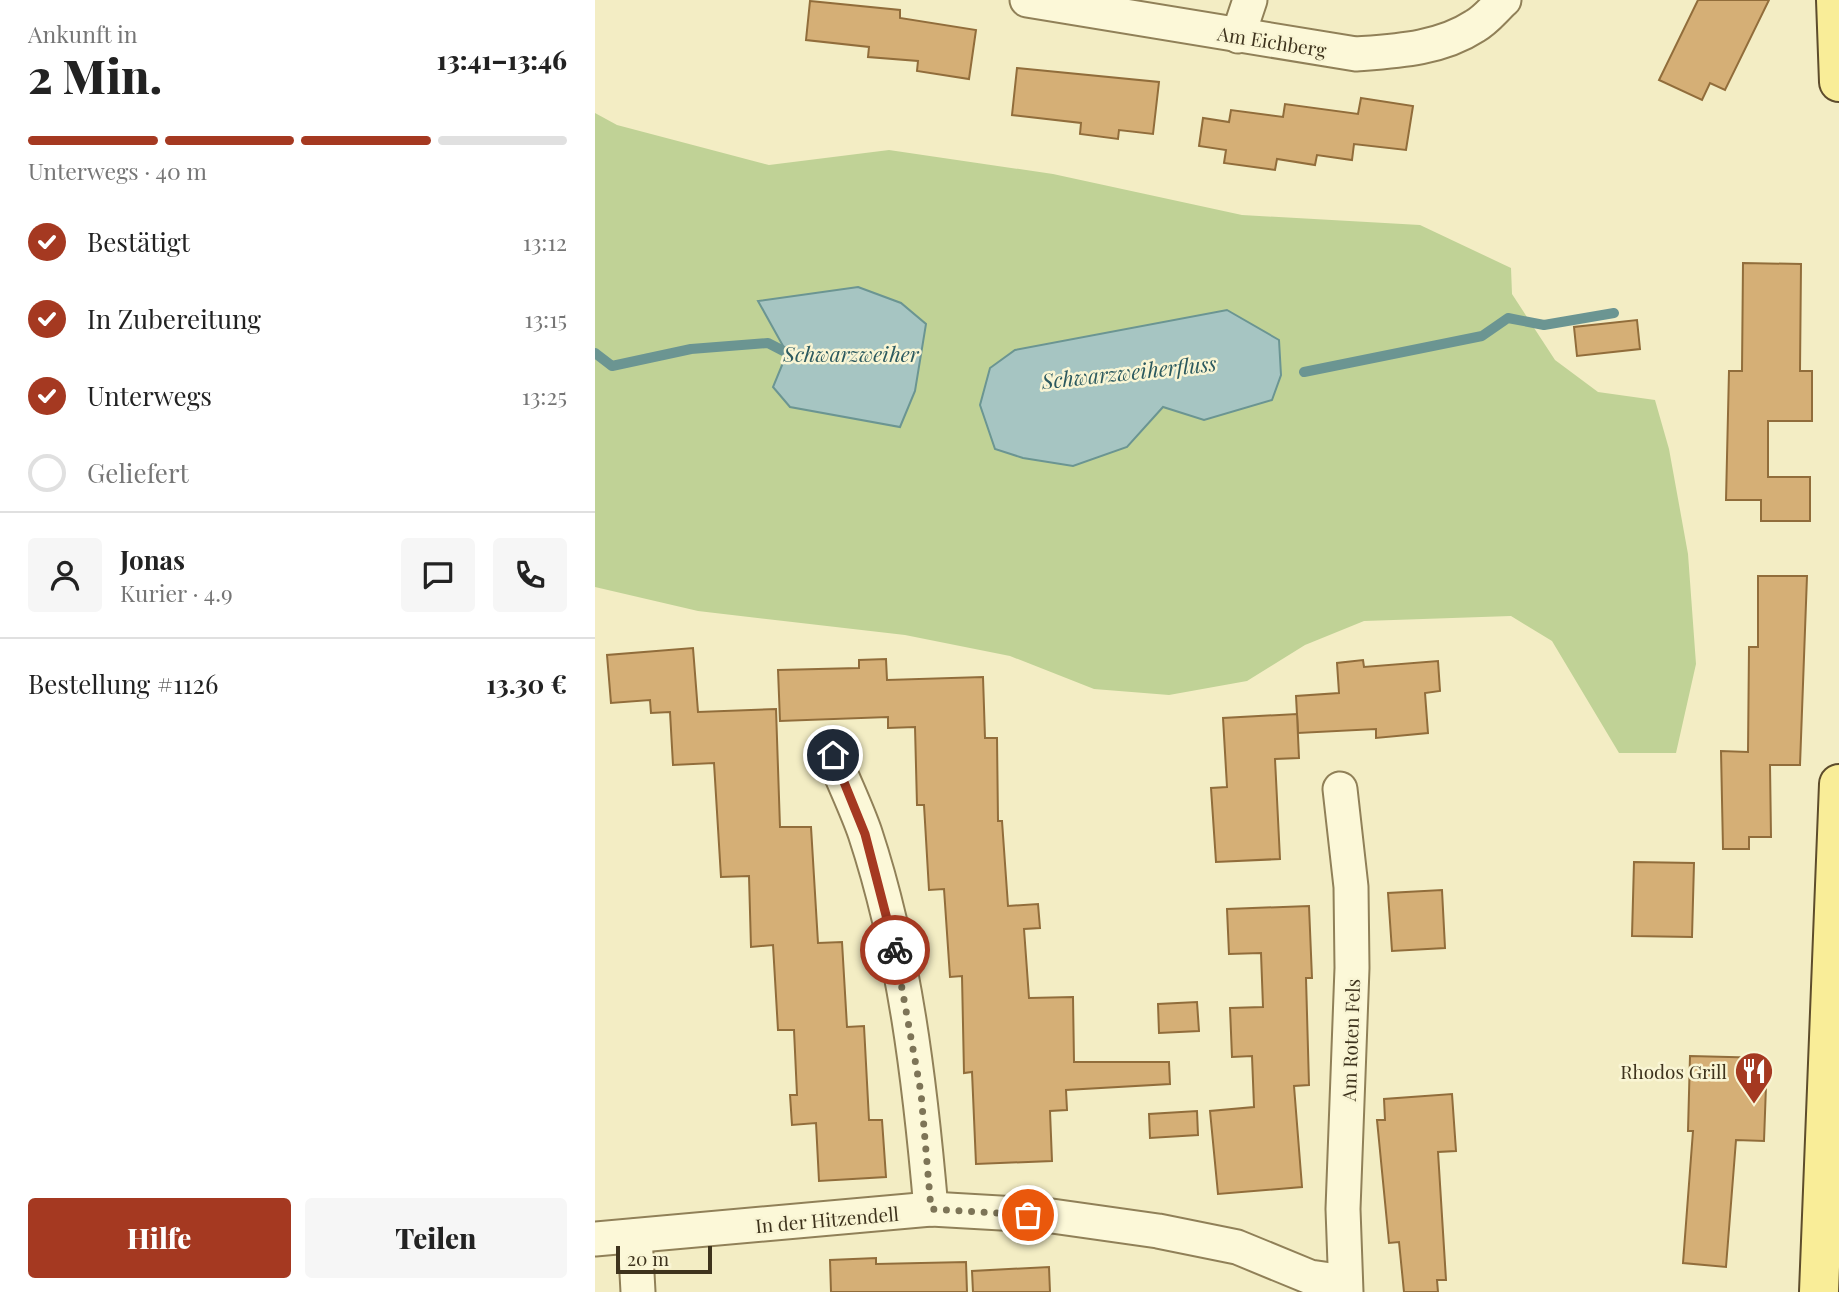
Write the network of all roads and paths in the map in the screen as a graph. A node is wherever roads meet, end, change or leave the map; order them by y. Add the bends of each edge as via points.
1 (1027, 0) edge
2 (1250, 0) edge
3 (1504, 0) edge
4 (1836, 0) edge
5 (1238, 36) junction
6 (1839, 82) edge
7 (833, 755) dead end
8 (1839, 783) edge
9 (1340, 789) dead end
10 (931, 1209) junction
11 (635, 1236) junction
12 (595, 1239) edge
13 (1345, 1287) edge
14 (638, 1292) edge
15 (1819, 1292) edge

1 - 5 street, Am Eichberg
2 - 5 street
3 - 5 street, Am Eichberg via 1475,26 1440,42 1400,51 1356,54
4 - 6 main road
7 - 10 street via 865,834 902,985 921,1093
8 - 15 main road
9 - 13 street, Am Roten Fels via 1351,887 1352,968 1343,1209
10 - 11 street, In der Hitzendell
10 - 13 street, In der Hitzendell via 1052,1216 1158,1231 1237,1247
11 - 12 street, In der Hitzendell
11 - 14 street

